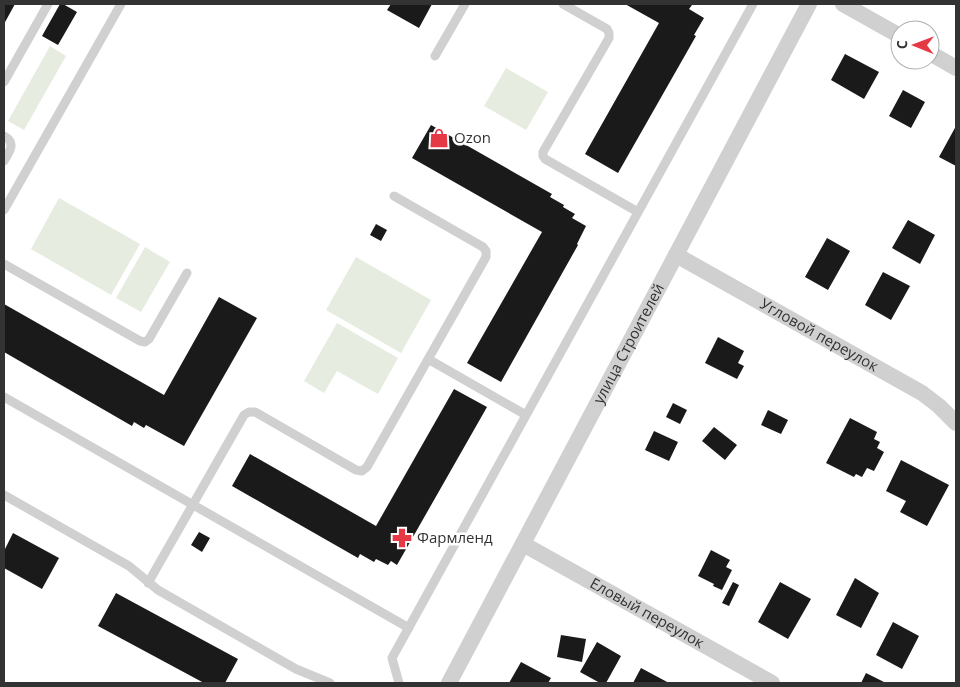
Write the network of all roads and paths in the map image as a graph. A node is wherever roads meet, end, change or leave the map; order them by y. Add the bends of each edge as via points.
1 (48, 4) edge
2 (121, 4) edge
3 (465, 4) edge
4 (562, 4) edge
5 (753, 4) edge
6 (809, 4) edge
7 (843, 4) edge
8 (890, 30) edge
9 (435, 56) dead end
10 (940, 59) edge
11 (956, 68) edge
12 (4, 82) edge
13 (4, 136) edge
14 (4, 161) edge
15 (394, 196) dead end
16 (4, 210) edge
17 (638, 212) junction
18 (676, 255) junction
19 (4, 264) edge
20 (186, 272) dead end
21 (428, 359) junction
22 (4, 397) edge
23 (526, 415) junction
24 (956, 423) edge
25 (4, 495) edge
26 (192, 505) junction
27 (523, 544) junction
28 (148, 583) junction
29 (409, 628) junction
30 (330, 683) edge
31 (399, 683) edge
32 (450, 683) edge
33 (772, 683) edge

1 - 12 lane
2 - 16 lane
3 - 9 lane
4 - 17 lane via 607,29 609,38 543,156
5 - 17 lane
6 - 18 street, улица Строителей
7 - 8 street
10 - 11 street
13 - 14 lane via 11,143 11,149
15 - 21 lane via 486,251 486,257
17 - 23 lane
18 - 24 street, Угловой переулок via 922,393
18 - 27 street, улица Строителей
19 - 20 lane via 140,342 149,339
21 - 23 lane
21 - 26 lane via 362,471 255,412 249,412 244,415
22 - 26 lane
23 - 29 lane
25 - 28 lane via 129,566
26 - 28 lane
26 - 29 lane
27 - 32 street, улица Строителей
27 - 33 street, Еловый переулок
28 - 30 lane via 296,669
29 - 31 lane via 392,658

